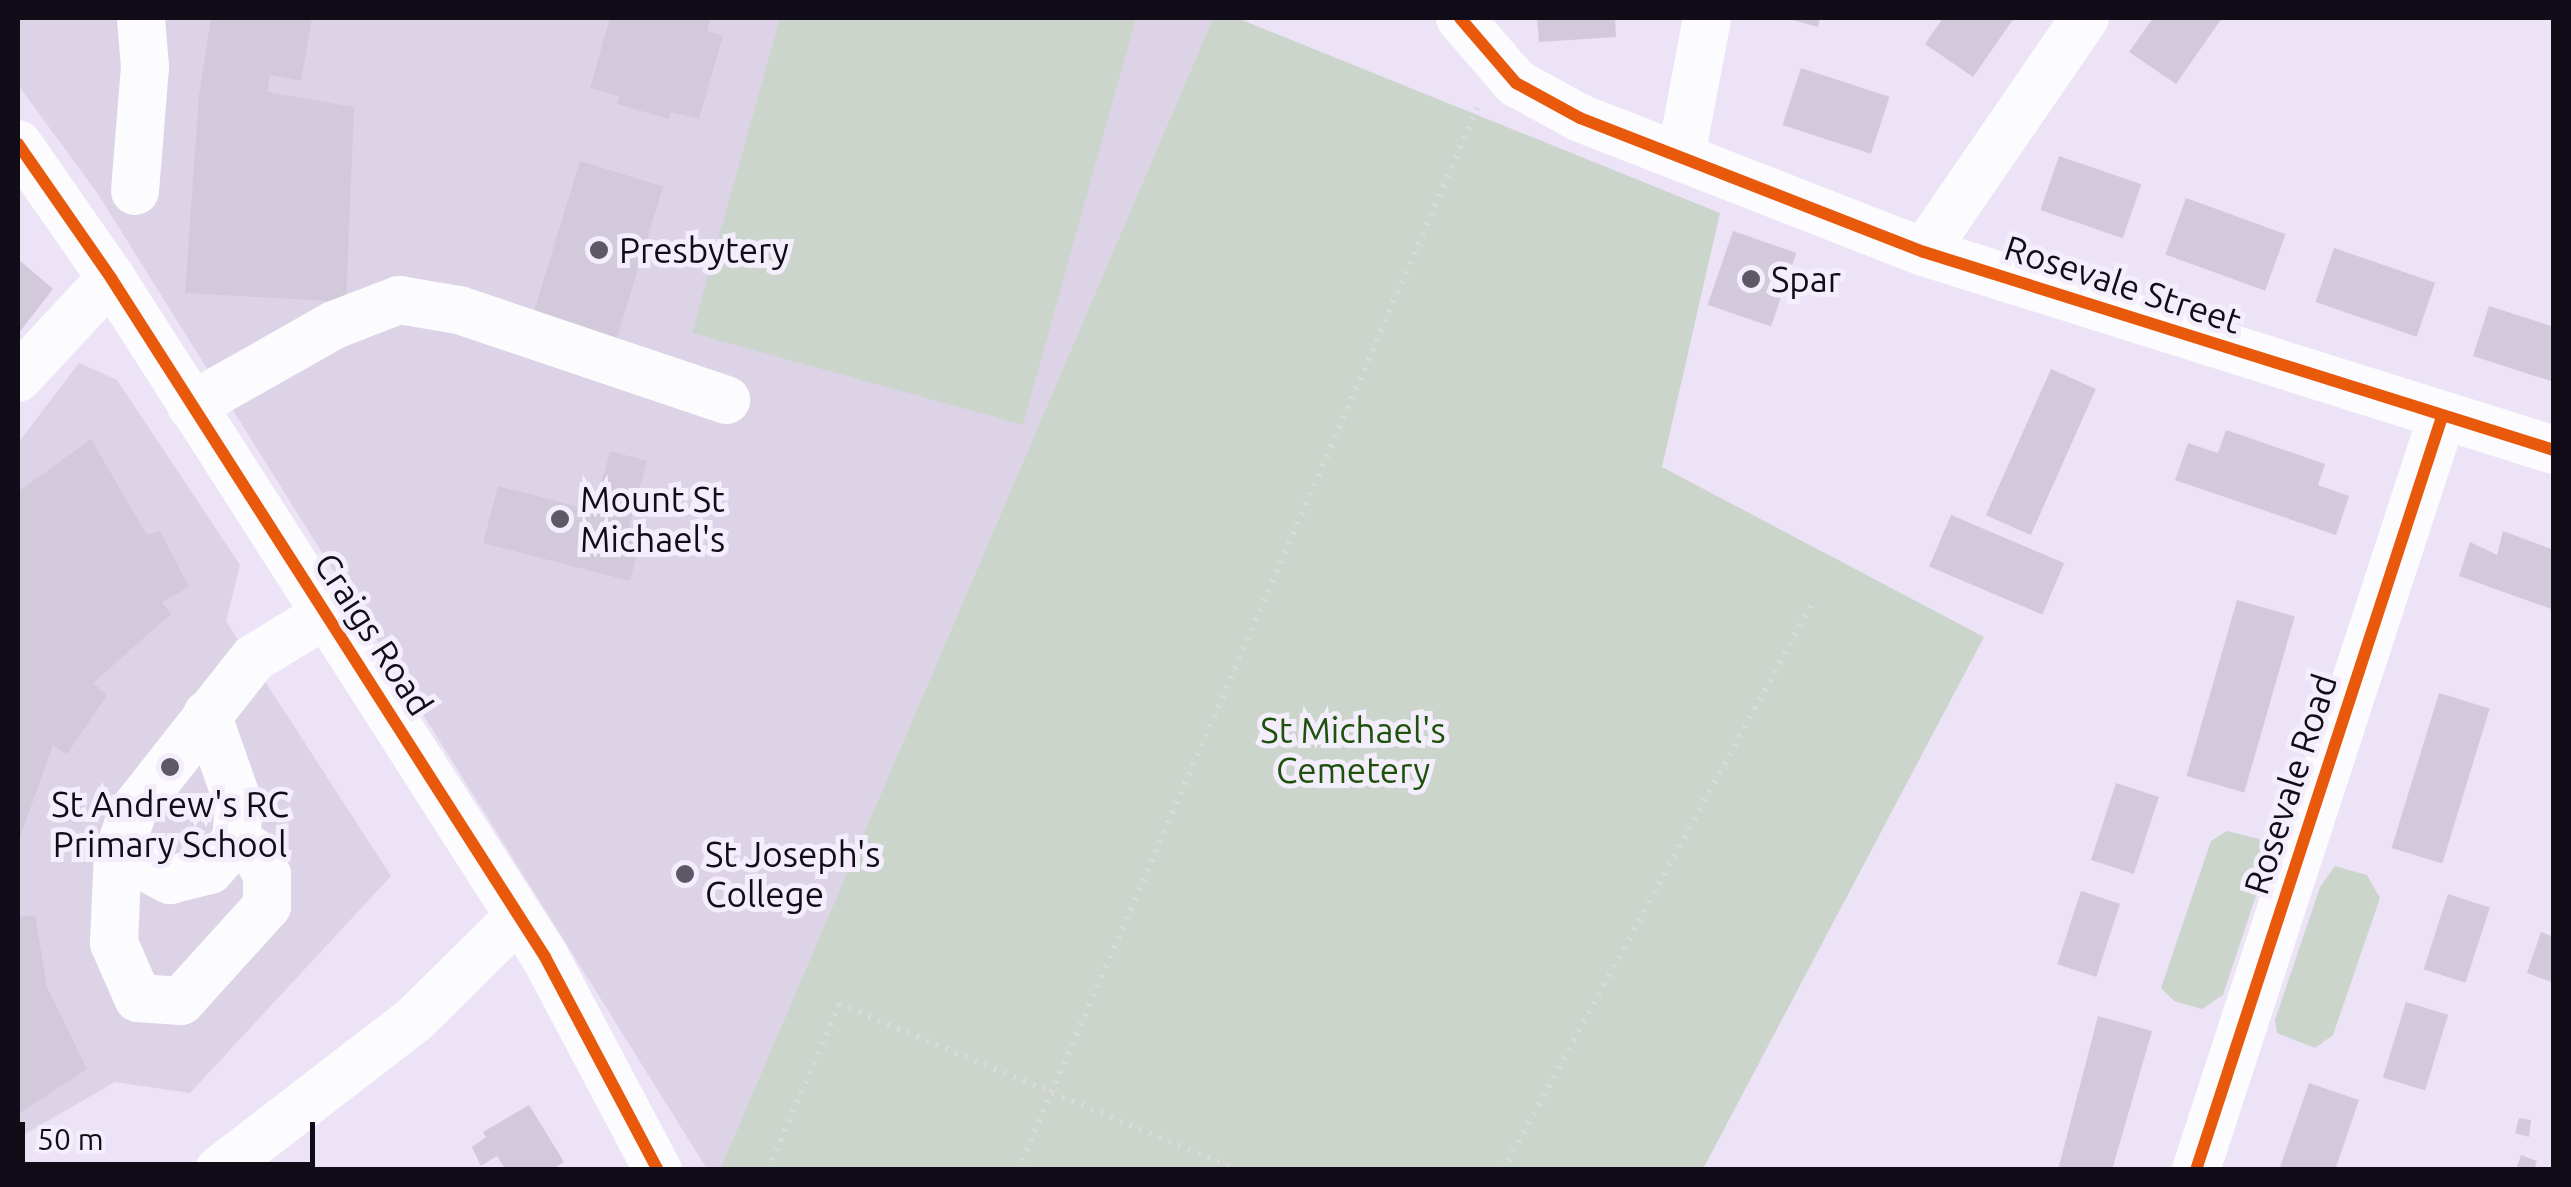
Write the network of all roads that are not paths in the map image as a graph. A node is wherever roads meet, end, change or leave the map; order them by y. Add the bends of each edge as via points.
1 (141, 18) edge
2 (1460, 18) edge
3 (1706, 18) edge
4 (2085, 18) edge
5 (18, 144) edge
6 (1680, 156) junction
7 (135, 191) dead end
8 (1924, 252) junction
9 (111, 278) junction
10 (18, 378) edge
11 (726, 400) dead end
12 (191, 406) junction
13 (2442, 417) junction
14 (2554, 450) edge
15 (326, 614) junction
16 (207, 714) junction
17 (236, 840) junction
18 (118, 853) junction
19 (518, 917) junction
20 (219, 1170) edge
21 (658, 1170) edge
22 (2196, 1170) edge

1 - 7 street via 145,67
2 - 6 street, Rosevale Street via 1516,83 1580,118
3 - 6 street
4 - 8 street
5 - 9 street, Craigs Road
6 - 8 street, Rosevale Street
8 - 13 street, Rosevale Street
9 - 10 street
9 - 12 street, Craigs Road
11 - 12 street via 459,310 400,300 334,325
12 - 15 street, Craigs Road
13 - 14 street, Rosevale Street
13 - 22 street, Rosevale Road
15 - 16 street via 254,658
15 - 19 street, Craigs Road
16 - 17 street via 239,805
16 - 18 street via 133,811
17 - 18 street via 210,870 170,880
17 - 18 street via 255,853 267,876 267,906 181,1001 138,998 114,942
19 - 20 street via 416,1019
19 - 21 street, Craigs Road

